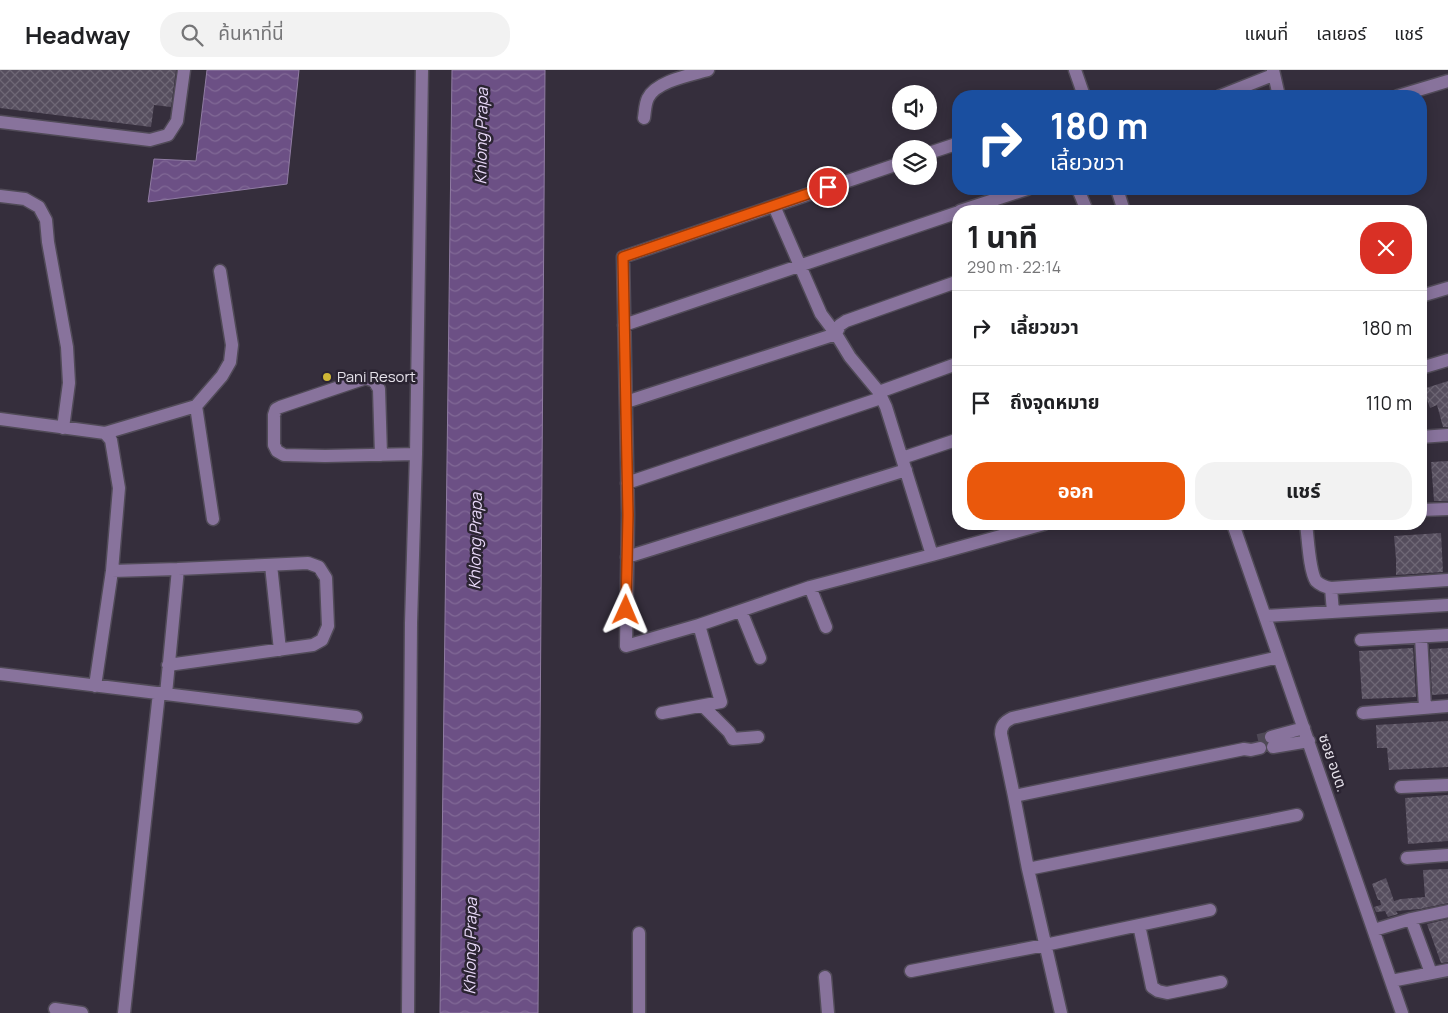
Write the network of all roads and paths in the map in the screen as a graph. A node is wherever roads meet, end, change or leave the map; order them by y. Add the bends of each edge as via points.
1 (184, 70) edge
2 (422, 70) edge
3 (708, 70) edge
4 (1075, 70) edge
5 (1273, 73) edge
6 (1448, 81) edge
7 (1082, 90) edge
8 (1234, 90) edge
9 (1277, 90) edge
10 (1418, 90) edge
11 (644, 118) dead end
12 (0, 122) edge
13 (952, 145) edge
14 (937, 150) edge
15 (892, 166) edge
16 (1010, 195) edge
17 (0, 196) edge
18 (980, 205) edge
19 (774, 206) junction
20 (952, 215) edge
21 (800, 266) junction
22 (220, 271) dead end
23 (952, 283) edge
24 (1448, 288) edge
25 (1427, 294) edge
26 (624, 325) junction
27 (836, 334) junction
28 (1448, 360) edge
29 (952, 366) edge
30 (1427, 366) edge
31 (880, 395) junction
32 (626, 402) junction
33 (196, 406) junction
34 (0, 419) edge
35 (63, 428) junction
36 (105, 433) junction
37 (1448, 435) edge
38 (1427, 437) edge
39 (952, 442) edge
40 (416, 454) junction
41 (381, 455) junction
42 (904, 464) junction
43 (627, 483) junction
44 (1448, 509) edge
45 (1427, 510) edge
46 (213, 519) dead end
47 (1022, 530) edge
48 (1235, 530) edge
49 (1307, 530) edge
50 (932, 555) junction
51 (627, 557) junction
52 (271, 565) junction
53 (178, 569) junction
54 (112, 571) junction
55 (1448, 580) edge
56 (810, 587) junction
57 (1331, 588) junction
58 (1448, 605) edge
59 (741, 611) junction
60 (1333, 612) junction
61 (1265, 616) junction
62 (700, 625) junction
63 (826, 627) dead end
64 (1448, 635) edge
65 (1420, 636) junction
66 (1361, 640) dead end
67 (280, 650) junction
68 (1279, 657) junction
69 (760, 658) dead end
70 (168, 665) junction
71 (0, 674) edge
72 (95, 686) junction
73 (162, 694) junction
74 (703, 706) junction
75 (1448, 706) edge
76 (1425, 708) junction
77 (662, 713) dead end
78 (1363, 713) dead end
79 (356, 717) dead end
80 (1304, 728) junction
81 (758, 737) dead end
82 (1308, 741) junction
83 (1266, 743) junction
84 (1448, 784) edge
85 (1402, 787) dead end
86 (1014, 796) junction
87 (1298, 815) dead end
88 (1448, 855) edge
89 (1407, 858) dead end
90 (1028, 869) junction
91 (1210, 910) dead end
92 (1448, 911) edge
93 (1411, 919) junction
94 (1139, 925) junction
95 (1374, 930) junction
96 (638, 933) dead end
97 (1045, 945) junction
98 (1448, 970) edge
99 (911, 971) dead end
100 (1431, 973) junction
101 (825, 977) dead end
102 (1391, 981) junction
103 (1222, 982) dead end
104 (55, 1009) dead end
105 (82, 1013) edge
106 (124, 1013) edge
107 (408, 1013) edge
108 (638, 1013) edge
109 (828, 1013) edge
110 (1061, 1013) edge
111 (1402, 1013) edge

1 - 12 street via 177,121 168,135 150,140
2 - 40 street
3 - 11 street via 654,90 648,99
4 - 7 street
5 - 8 street
5 - 9 street
6 - 10 street
13 - 14 street
15 - 19 street
16 - 18 street
17 - 35 street via 25,199 39,207 46,220 69,364
19 - 21 street
19 - 26 street via 623,257
20 - 21 street
21 - 26 street
21 - 27 street via 820,314
22 - 33 street via 232,345 230,362
23 - 27 street via 846,321
24 - 25 street
26 - 32 street
27 - 31 street
27 - 32 street
28 - 30 street
29 - 31 street
31 - 42 street
31 - 43 street
32 - 43 street
33 - 36 street
33 - 46 street
34 - 35 street
35 - 36 street
36 - 54 street via 111,440 119,488
37 - 38 street
39 - 42 street
40 - 41 street
40 - 107 street via 411,623
41 - 41 street via 379,389 374,381 366,378 276,409 274,445 284,456
42 - 50 street
42 - 51 street
43 - 51 street
44 - 45 street
47 - 50 street
48 - 61 street, ซอย อบต.
49 - 57 street via 1312,570 1317,581
50 - 56 street
51 - 62 street via 626,646
52 - 53 street
52 - 67 street
52 - 67 street via 308,563 319,567 326,578 328,626 322,640 313,645
53 - 54 street
53 - 70 street
54 - 72 street
55 - 57 street
56 - 59 street
56 - 63 street
57 - 60 street
58 - 60 street
59 - 62 street
59 - 69 street
60 - 61 street
61 - 68 street, ซอย อบต.
62 - 74 street via 720,702
64 - 65 street
65 - 66 street
65 - 76 street
67 - 70 street
68 - 80 street, ซอย อบต.
68 - 86 street via 1007,720 1001,734
70 - 73 street
71 - 72 street
72 - 73 street
73 - 79 street
73 - 106 street
74 - 77 street
74 - 81 street via 734,738
75 - 76 street
76 - 78 street
80 - 82 street, ซอย อบต.
80 - 83 street
82 - 83 street
82 - 95 street, ซอย อบต.
83 - 86 street via 1251,750
84 - 85 street
86 - 90 street
87 - 90 street
88 - 89 street
90 - 97 street
91 - 94 street
92 - 93 street
93 - 95 street
93 - 100 street
94 - 97 street
94 - 103 street via 1152,987 1167,993
95 - 102 street, ซอย อบต.
96 - 108 street
97 - 99 street
97 - 110 street
98 - 100 street
100 - 102 street
101 - 109 street
102 - 111 street, ซอย อบต.
104 - 105 street

